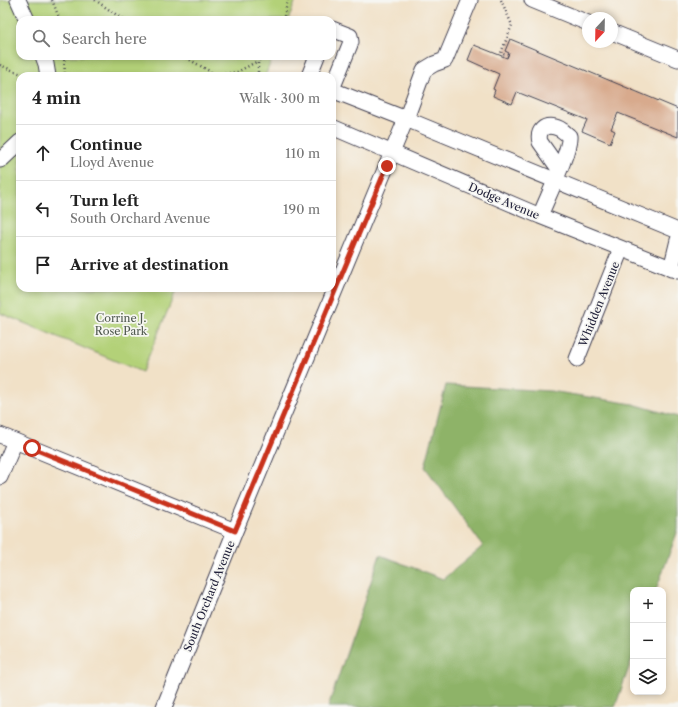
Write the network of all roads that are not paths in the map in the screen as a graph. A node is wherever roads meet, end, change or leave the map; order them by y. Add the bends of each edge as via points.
1 (18, 0) edge
2 (470, 0) edge
3 (532, 0) edge
4 (25, 16) edge
5 (582, 21) edge
6 (336, 31) edge
7 (618, 34) edge
8 (678, 59) edge
9 (44, 60) edge
10 (315, 60) edge
11 (47, 72) edge
12 (311, 72) edge
13 (336, 79) edge
14 (336, 91) edge
15 (406, 119) junction
16 (336, 129) edge
17 (16, 146) edge
18 (392, 153) junction
19 (0, 160) edge
20 (557, 175) junction
21 (540, 216) junction
22 (678, 231) edge
23 (678, 240) edge
24 (622, 249) junction
25 (674, 270) edge
26 (336, 288) edge
27 (334, 292) edge
28 (577, 359) dead end
29 (0, 435) edge
30 (15, 441) junction
31 (0, 477) edge
32 (235, 531) junction
33 (164, 707) edge

1 - 4 street
2 - 15 street, South Orchard Avenue via 445,60 424,70
3 - 5 street
6 - 13 street via 350,36 351,42
7 - 8 street
9 - 11 street
10 - 12 street
14 - 15 street
15 - 18 street, South Orchard Avenue
15 - 20 street
16 - 18 street, Dodge Avenue
17 - 19 street
18 - 21 street, Dodge Avenue
18 - 26 street, South Orchard Avenue
20 - 21 street
20 - 22 street
21 - 24 street, Dodge Avenue
23 - 25 street
24 - 25 street, Dodge Avenue
24 - 28 street, Whidden Avenue
27 - 32 street, South Orchard Avenue
29 - 30 street
30 - 31 street
30 - 32 street
32 - 33 street, South Orchard Avenue

